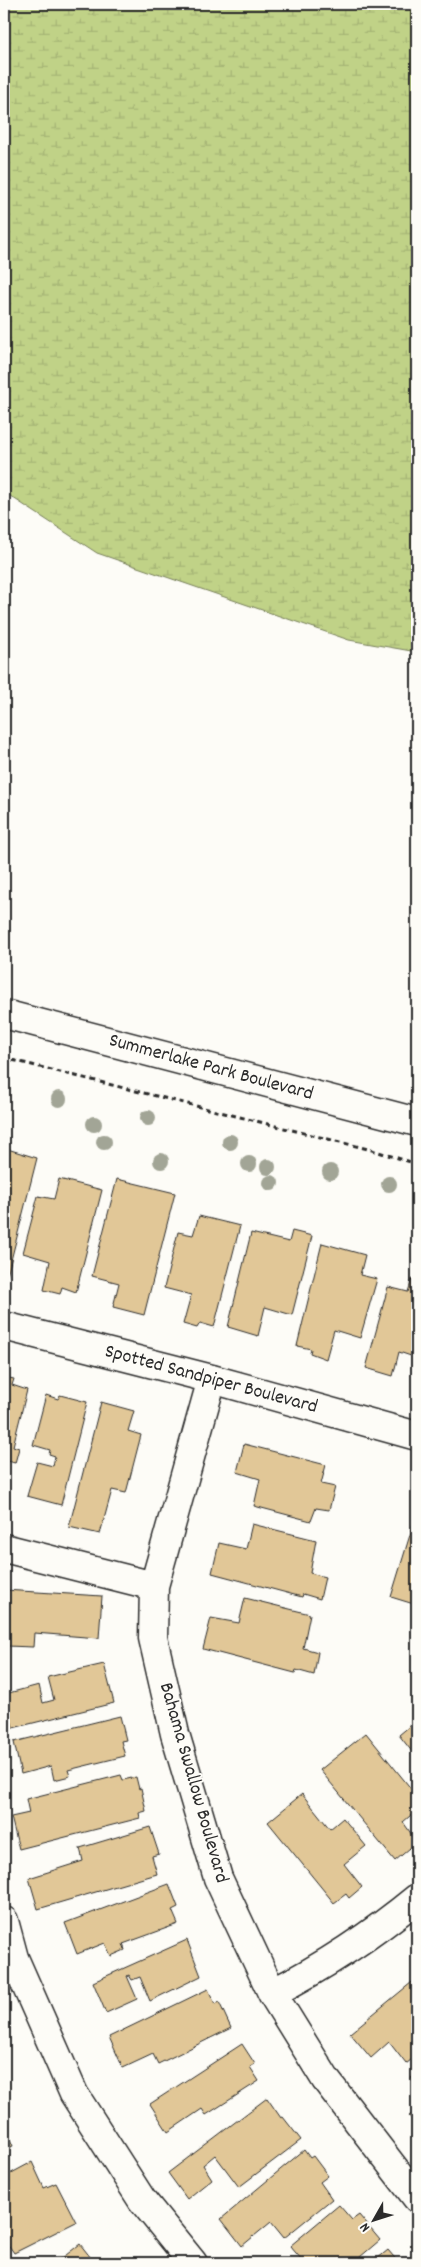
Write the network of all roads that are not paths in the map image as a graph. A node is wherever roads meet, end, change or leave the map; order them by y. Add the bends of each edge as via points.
1 (4, 1014) edge
2 (417, 1122) edge
3 (4, 1326) edge
4 (212, 1379) junction
5 (417, 1436) edge
6 (4, 1548) edge
7 (154, 1586) junction
8 (417, 1898) edge
9 (4, 1920) edge
10 (272, 1993) junction
11 (417, 2198) edge
12 (193, 2263) edge

1 - 2 street, Summerlake Park Boulevard
3 - 4 street, Spotted Sandpiper Boulevard
4 - 5 street, Spotted Sandpiper Boulevard
4 - 7 street, Bahama Swallow Boulevard
6 - 7 street
7 - 10 street, Bahama Swallow Boulevard via 153,1638 178,1744 218,1878
8 - 10 street via 376,1932
9 - 12 street via 14,1958 74,2094 142,2200
10 - 11 street, Bahama Swallow Boulevard via 326,2080

